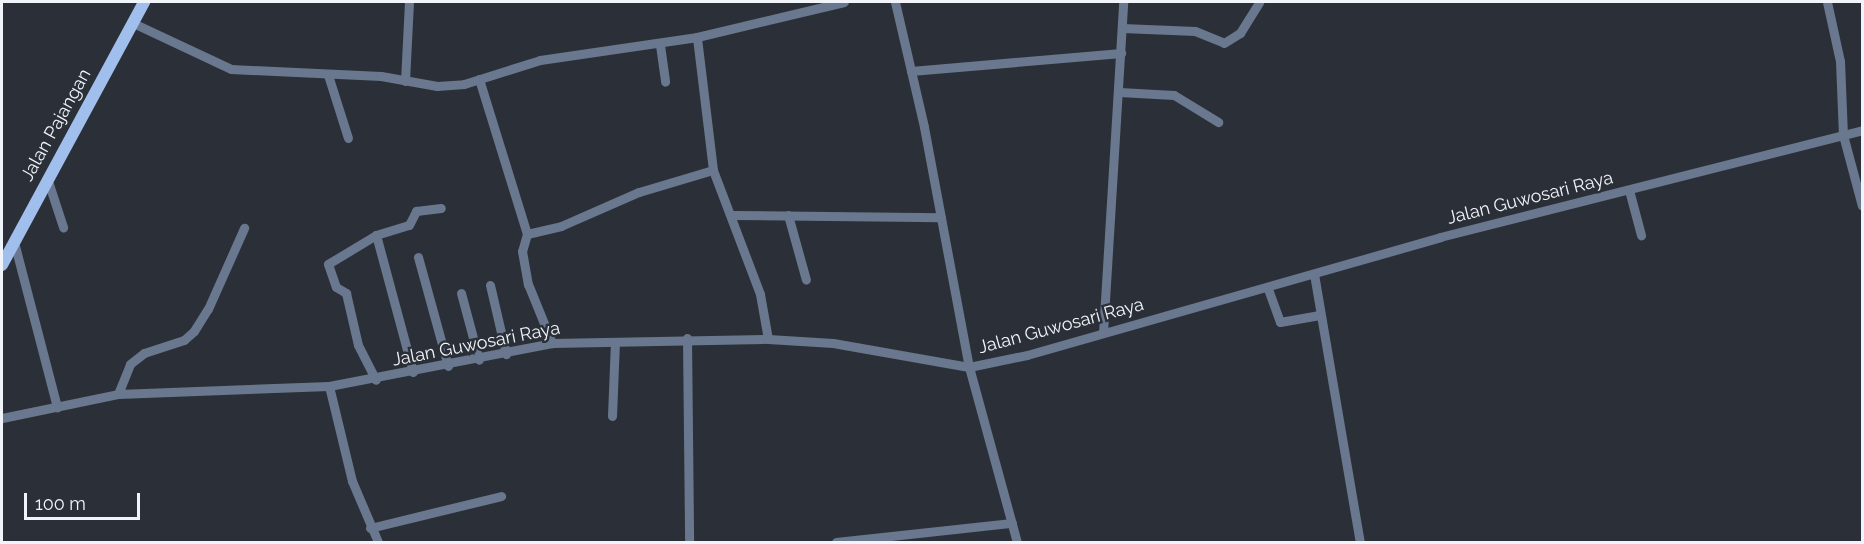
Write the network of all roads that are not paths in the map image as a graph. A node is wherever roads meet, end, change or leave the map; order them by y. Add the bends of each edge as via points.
1 (144, 2) edge
2 (409, 2) edge
3 (844, 2) edge
4 (895, 2) edge
5 (1123, 2) edge
6 (1259, 2) edge
7 (1827, 2) edge
8 (133, 23) junction
9 (1122, 28) junction
10 (697, 37) junction
11 (660, 45) junction
12 (1121, 53) junction
13 (911, 71) junction
14 (328, 75) junction
15 (479, 79) junction
16 (405, 81) junction
17 (665, 82) dead end
18 (1119, 92) junction
19 (1218, 122) dead end
20 (1863, 130) edge
21 (1843, 135) junction
22 (348, 138) dead end
23 (713, 170) junction
24 (47, 178) junction
25 (1629, 190) junction
26 (1863, 206) edge
27 (441, 208) dead end
28 (734, 215) junction
29 (788, 215) junction
30 (941, 217) junction
31 (63, 227) dead end
32 (244, 228) dead end
33 (527, 234) junction
34 (376, 235) junction
35 (1641, 236) dead end
36 (14, 242) junction
37 (418, 257) dead end
38 (2, 266) edge
39 (1314, 274) junction
40 (806, 280) dead end
41 (490, 285) dead end
42 (1268, 289) junction
43 (460, 293) dead end
44 (1319, 315) junction
45 (1103, 333) junction
46 (687, 338) junction
47 (768, 339) junction
48 (615, 342) junction
49 (552, 343) junction
50 (506, 354) junction
51 (478, 360) junction
52 (448, 366) junction
53 (969, 366) junction
54 (413, 372) junction
55 (376, 380) junction
56 (329, 386) junction
57 (118, 394) junction
58 (57, 407) junction
59 (612, 416) dead end
60 (2, 418) edge
61 (501, 496) dead end
62 (1012, 523) junction
63 (370, 528) junction
64 (378, 543) edge
65 (688, 543) edge
66 (836, 543) edge
67 (1017, 543) edge
68 (1359, 543) edge

1 - 8 main road, Jalan Pajangan
2 - 16 street
3 - 10 street
4 - 13 street
5 - 9 street
6 - 9 street via 1240,33 1224,43 1196,31
7 - 21 street via 1840,61
8 - 14 street via 231,69
8 - 24 main road, Jalan Pajangan
9 - 12 street
10 - 11 street
10 - 23 street
11 - 15 street via 540,60
11 - 17 street
12 - 13 street
12 - 18 street
13 - 30 street
14 - 16 street via 381,76
14 - 22 street
15 - 16 street via 444,86
15 - 33 street
18 - 19 street via 1171,94
18 - 45 street
20 - 21 street, Jalan Guwosari Raya
21 - 25 street, Jalan Guwosari Raya
21 - 26 street
23 - 28 street
23 - 33 street via 639,192 561,226
24 - 31 street
24 - 36 main road, Jalan Pajangan
25 - 35 street
25 - 39 street, Jalan Guwosari Raya via 1440,237
27 - 34 street via 416,212 409,225
28 - 29 street
28 - 47 street via 760,294
29 - 30 street
29 - 40 street
30 - 53 street
32 - 57 street via 194,331 184,340 144,353 130,364
33 - 49 street via 523,266
34 - 54 street
34 - 55 street via 328,264 336,287 346,293 358,345
36 - 38 main road, Jalan Pajangan
36 - 58 street
37 - 52 street
39 - 42 street, Jalan Guwosari Raya
39 - 44 street
41 - 50 street
42 - 44 street via 1280,322
42 - 45 street, Jalan Guwosari Raya
43 - 51 street
44 - 68 street
45 - 53 street, Jalan Guwosari Raya
46 - 47 street, Jalan Guwosari Raya
46 - 48 street, Jalan Guwosari Raya
46 - 65 street
47 - 53 street, Jalan Guwosari Raya via 833,343
48 - 49 street, Jalan Guwosari Raya
48 - 59 street
49 - 50 street, Jalan Guwosari Raya
50 - 51 street, Jalan Guwosari Raya
51 - 52 street, Jalan Guwosari Raya
52 - 54 street, Jalan Guwosari Raya
53 - 62 street
54 - 55 street, Jalan Guwosari Raya
55 - 56 street, Jalan Guwosari Raya
56 - 57 street, Jalan Guwosari Raya
56 - 63 street via 352,481
57 - 58 street, Jalan Guwosari Raya
58 - 60 street, Jalan Guwosari Raya
61 - 63 street
62 - 66 street
62 - 67 street
63 - 64 street

